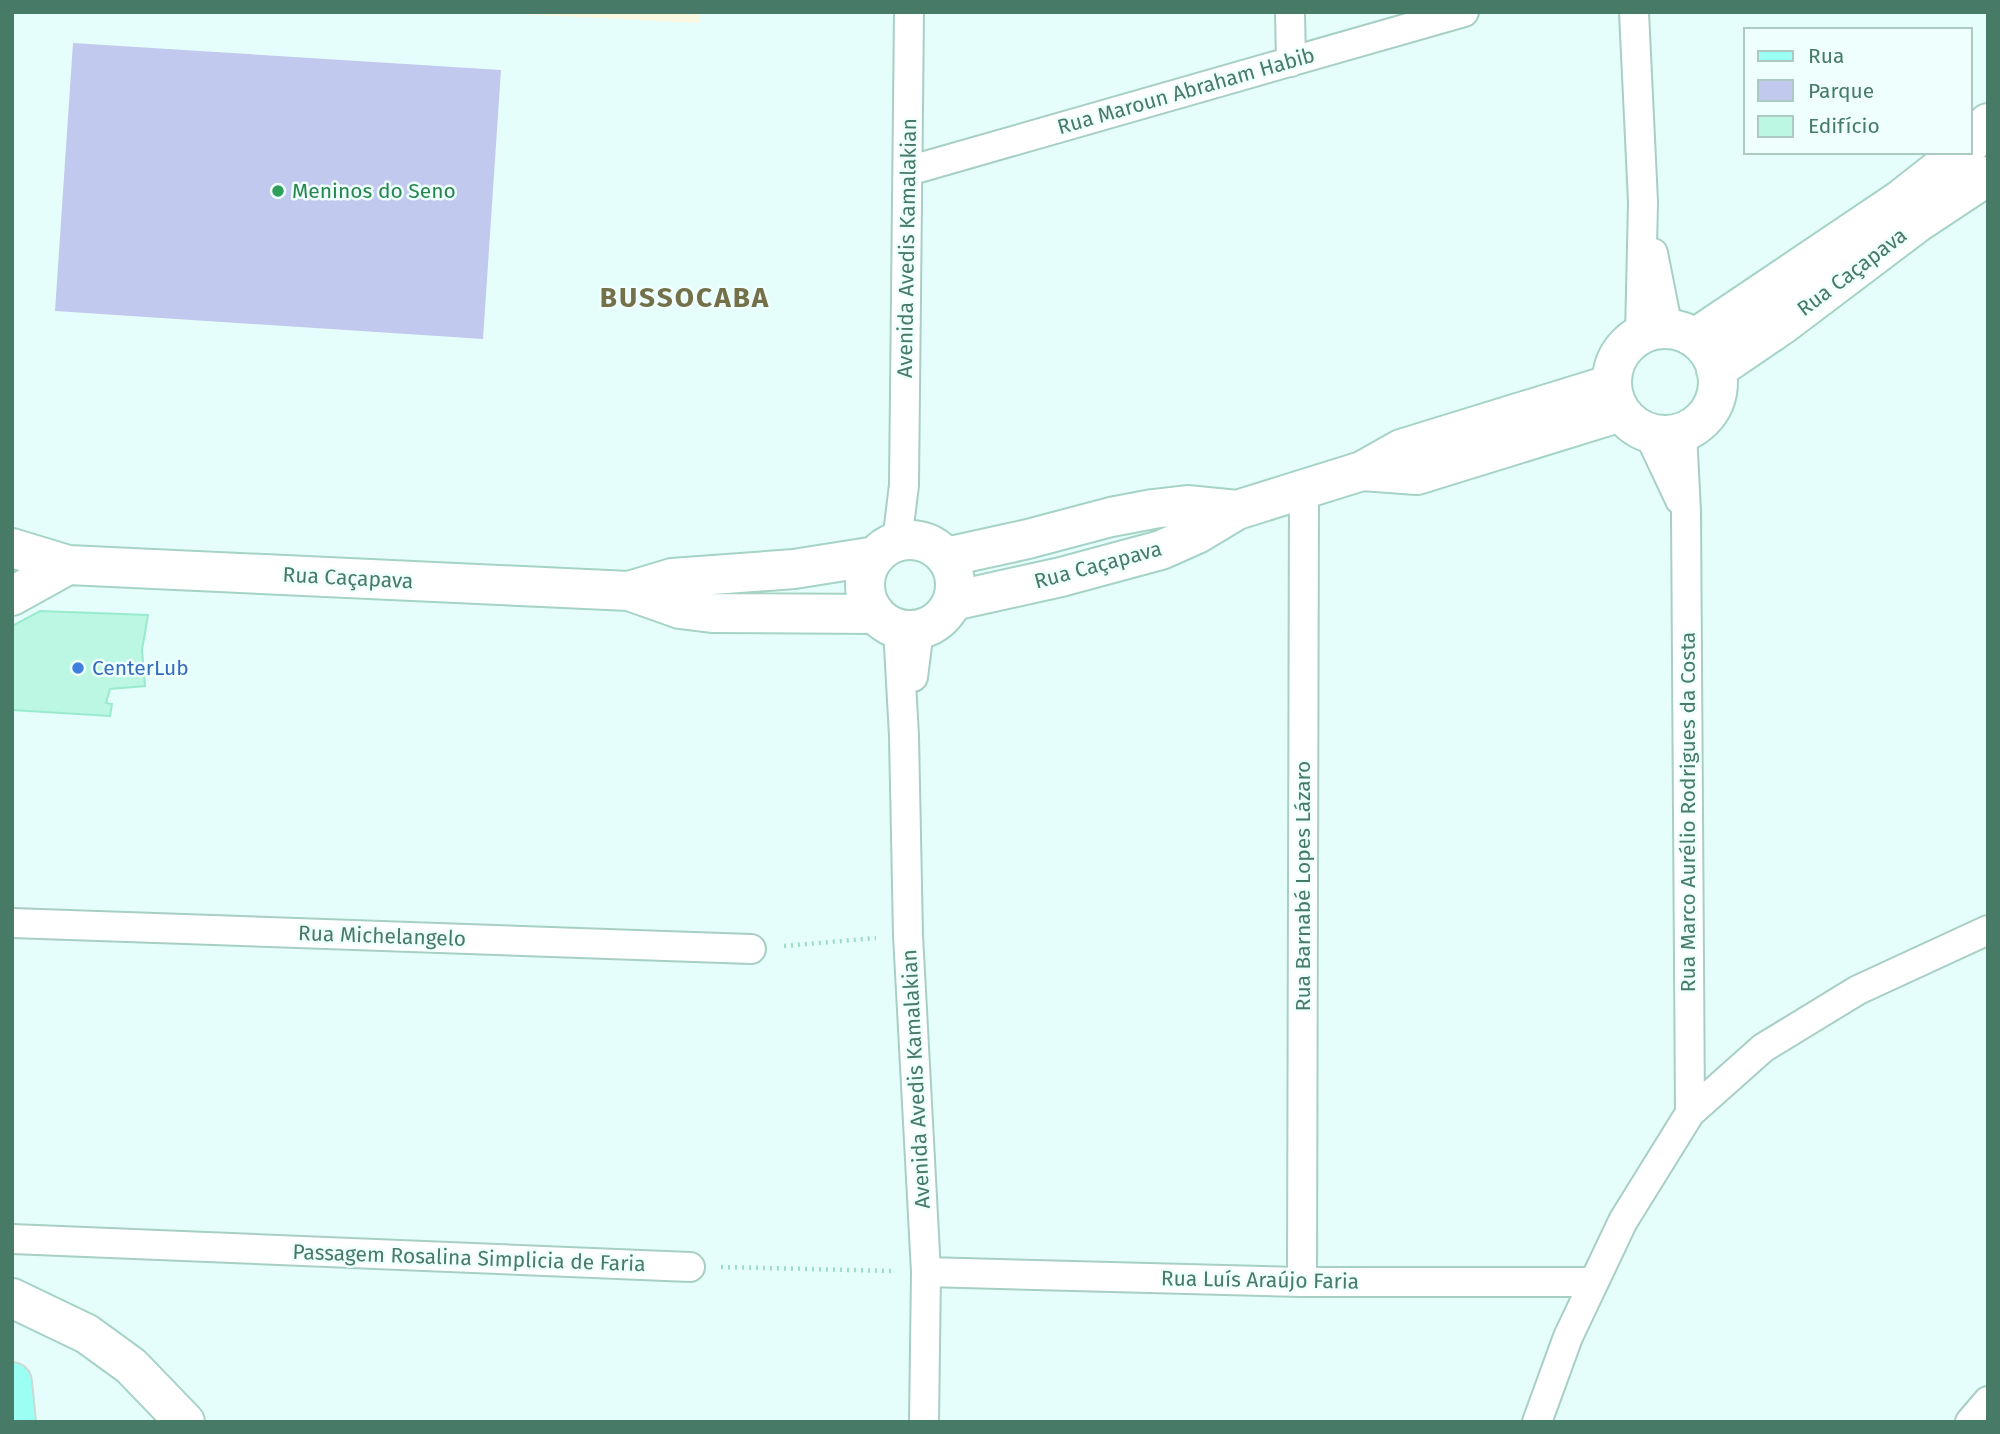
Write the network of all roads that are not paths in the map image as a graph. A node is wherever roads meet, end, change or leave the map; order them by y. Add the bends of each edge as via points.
1 (909, 12) edge
2 (1290, 12) edge
3 (1464, 12) edge
4 (1634, 12) edge
5 (1291, 62) junction
6 (1988, 123) edge
7 (1972, 142) edge
8 (1958, 154) edge
9 (908, 170) junction
10 (1988, 176) edge
11 (1668, 334) junction
12 (1716, 369) junction
13 (1641, 415) junction
14 (1304, 490) junction
15 (1237, 510) junction
16 (1111, 517) junction
17 (1053, 533) junction
18 (12, 548) edge
19 (910, 549) junction
20 (1118, 562) junction
21 (68, 565) junction
22 (794, 569) junction
23 (1061, 577) junction
24 (629, 591) junction
25 (12, 596) edge
26 (953, 601) junction
27 (796, 615) junction
28 (898, 624) junction
29 (12, 923) edge
30 (1988, 930) edge
31 (751, 949) road end
32 (1690, 1112) junction
33 (12, 1239) edge
34 (690, 1267) road end
35 (926, 1272) junction
36 (1302, 1282) junction
37 (1594, 1282) junction
38 (12, 1298) edge
39 (12, 1382) edge
40 (1988, 1401) edge
41 (16, 1422) edge
42 (185, 1422) edge
43 (924, 1422) edge
44 (1537, 1422) edge
45 (1970, 1422) edge

1 - 9 street, Avenida Avedis Kamalakian
2 - 5 street
3 - 5 street, Rua Maroun Abraham Habib
4 - 11 street via 1643,202
5 - 9 street, Rua Maroun Abraham Habib
6 - 7 street
8 - 11 street, Rua Caçapava via 1900,200
9 - 19 street, Avenida Avedis Kamalakian via 904,485
10 - 12 street, Rua Caçapava
11 - 12 street via 1712,357
11 - 13 street via 1629,344 1614,370
12 - 13 street via 1714,400 1696,425
13 - 14 street, Rua Caçapava via 1401,449 1362,471
13 - 32 street, Rua Marco Aurélio Rodrigues da Costa via 1686,512
14 - 15 street, Rua Caçapava
14 - 36 street, Rua Barnabé Lopes Lázaro
15 - 16 street, Rua Caçapava via 1187,505
15 - 20 street, Rua Caçapava via 1161,550
16 - 17 street, Rua Caçapava
16 - 20 street
17 - 19 street, Rua Caçapava
17 - 23 street
18 - 21 street, Rua Caçapava
19 - 22 street, Rua Caçapava
19 - 26 street via 953,570
19 - 28 street via 869,569 865,585 868,601
20 - 23 street, Rua Caçapava
21 - 24 street, Rua Caçapava
21 - 25 street
22 - 24 street, Rua Caçapava via 672,578
22 - 27 street
23 - 26 street, Rua Caçapava
24 - 27 street, Rua Caçapava via 680,609
26 - 28 street via 939,619
27 - 28 street, Rua Caçapava
28 - 35 street, Avenida Avedis Kamalakian
29 - 31 street, Rua Michelangelo
30 - 32 street via 1857,990 1763,1048
32 - 37 street via 1623,1221
33 - 34 street, Passagem Rosalina Simplicia de Faria
35 - 36 street, Rua Luís Araújo Faria
35 - 43 street, Avenida Avedis Kamalakian
36 - 37 street, Rua Luís Araújo Faria
37 - 44 street
38 - 42 street via 87,1334 131,1366
39 - 41 main road
40 - 45 street

